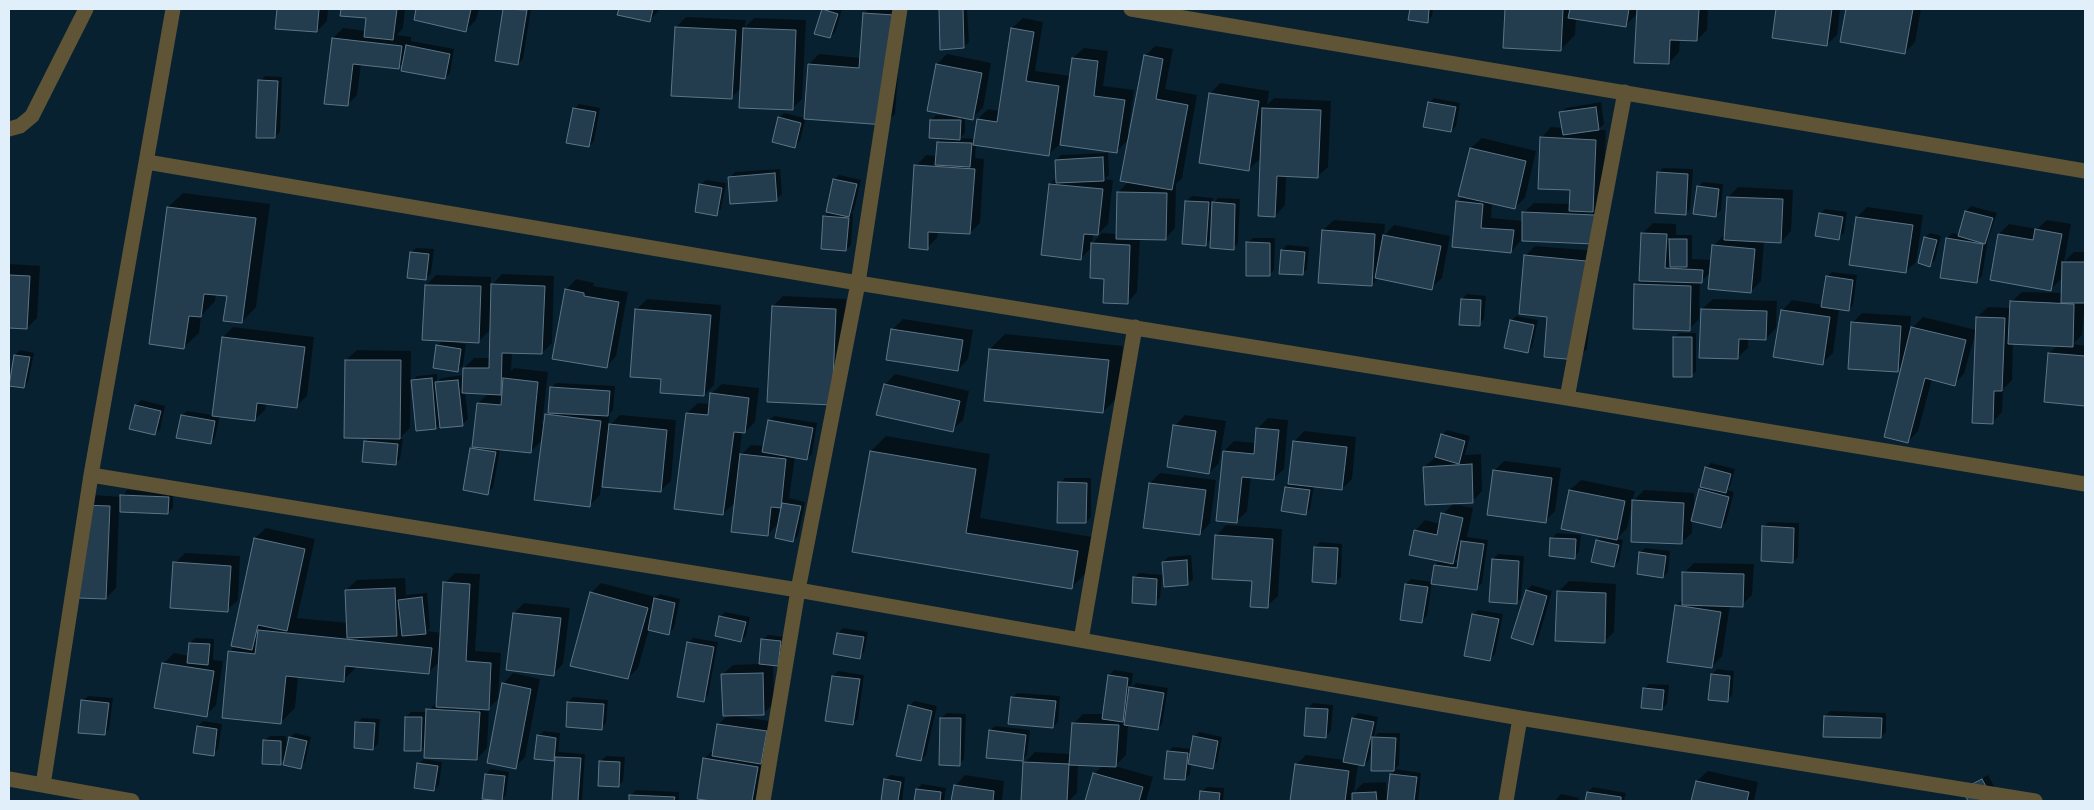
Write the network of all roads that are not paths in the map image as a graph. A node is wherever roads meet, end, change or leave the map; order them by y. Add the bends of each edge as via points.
1 (86, 9) edge
2 (173, 9) edge
3 (900, 9) edge
4 (1131, 9) edge
5 (1625, 92) junction
6 (9, 129) edge
7 (147, 162) junction
8 (2085, 171) edge
9 (858, 283) junction
10 (1135, 328) junction
11 (1567, 398) junction
12 (91, 475) junction
13 (2085, 484) edge
14 (798, 590) junction
15 (1081, 640) junction
16 (1520, 718) junction
17 (9, 779) edge
18 (43, 785) junction
19 (132, 801) edge
20 (763, 801) edge
21 (1506, 801) edge
22 (2035, 801) edge

1 - 6 street via 32,116 20,126
2 - 7 street
3 - 9 street
4 - 5 street
5 - 8 street
5 - 11 street
7 - 9 street
7 - 12 street
9 - 10 street
9 - 14 street
10 - 11 street
10 - 15 street
11 - 13 street
12 - 14 street
12 - 18 street
14 - 15 street
14 - 20 street
15 - 16 street
16 - 21 street
16 - 22 street
17 - 18 street
18 - 19 street

